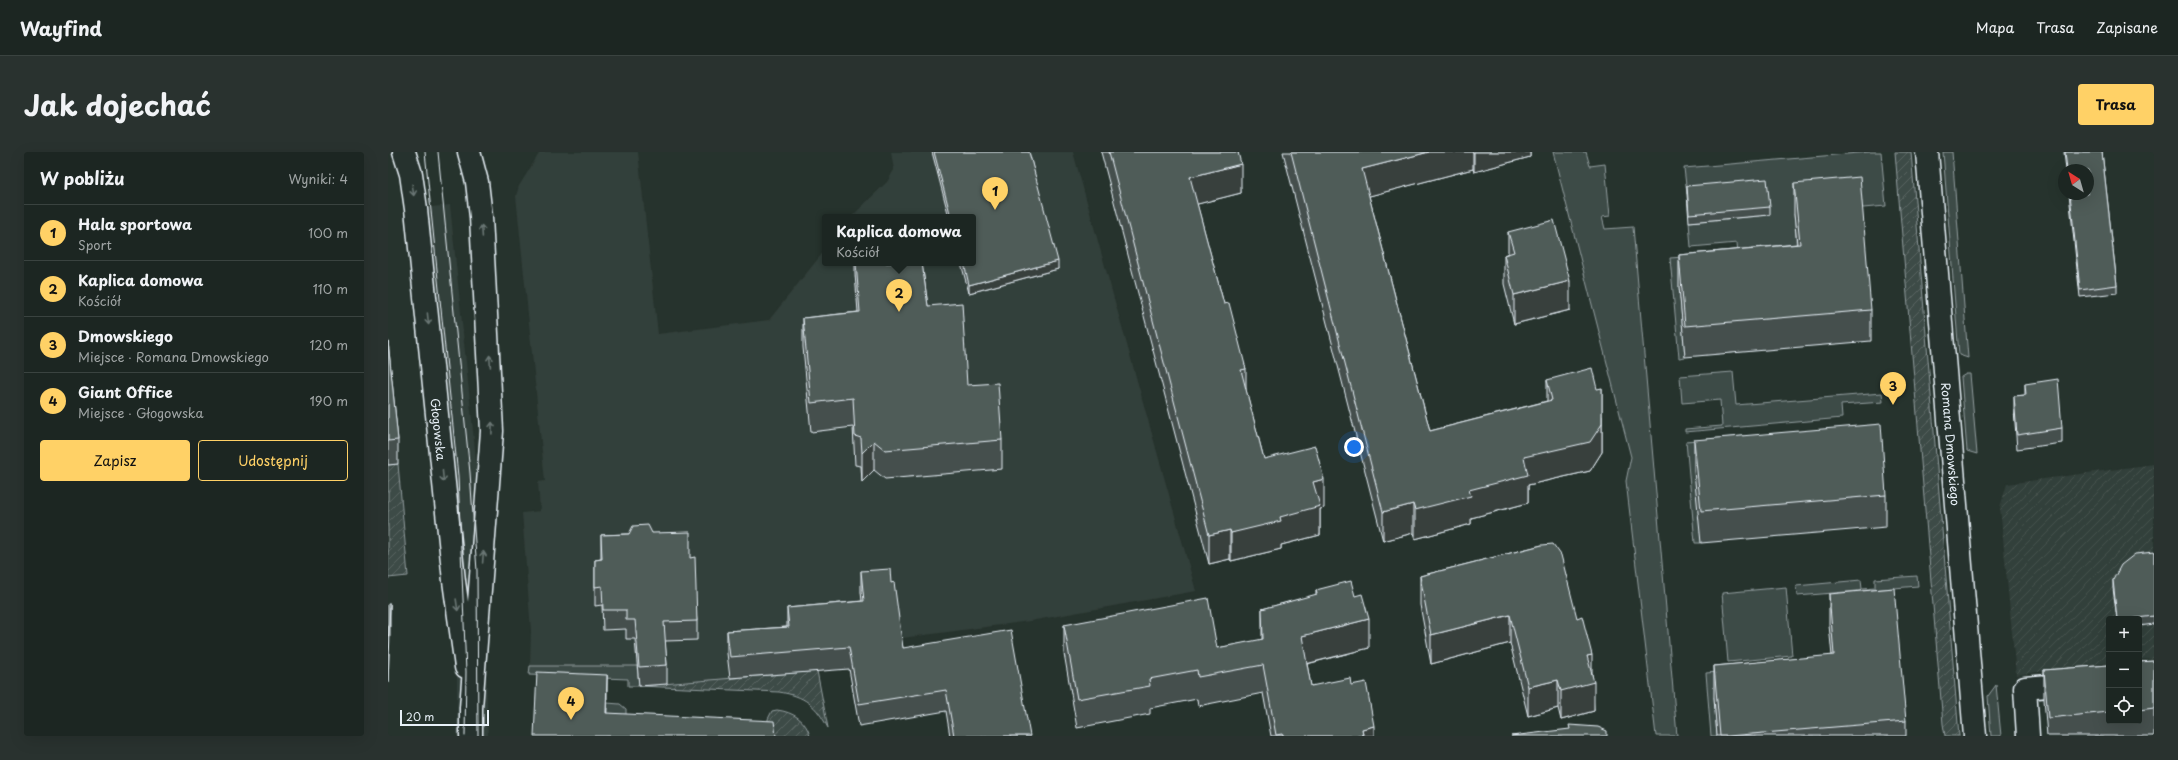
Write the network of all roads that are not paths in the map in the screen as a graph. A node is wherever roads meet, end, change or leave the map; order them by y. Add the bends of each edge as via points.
1 (404, 152) edge
2 (469, 152) edge
3 (1926, 152) edge
4 (2106, 680) edge
5 (471, 708) junction
6 (471, 736) edge
7 (1975, 736) edge
8 (2028, 736) edge

1 -> 5 street, Głogowska via 411,174 416,209 454,581
5 -> 2 street, Głogowska via 492,431 481,218 477,182
3 - 7 street, Romana Dmowskiego
4 - 8 street via 2025,688
5 - 6 street, Głogowska

